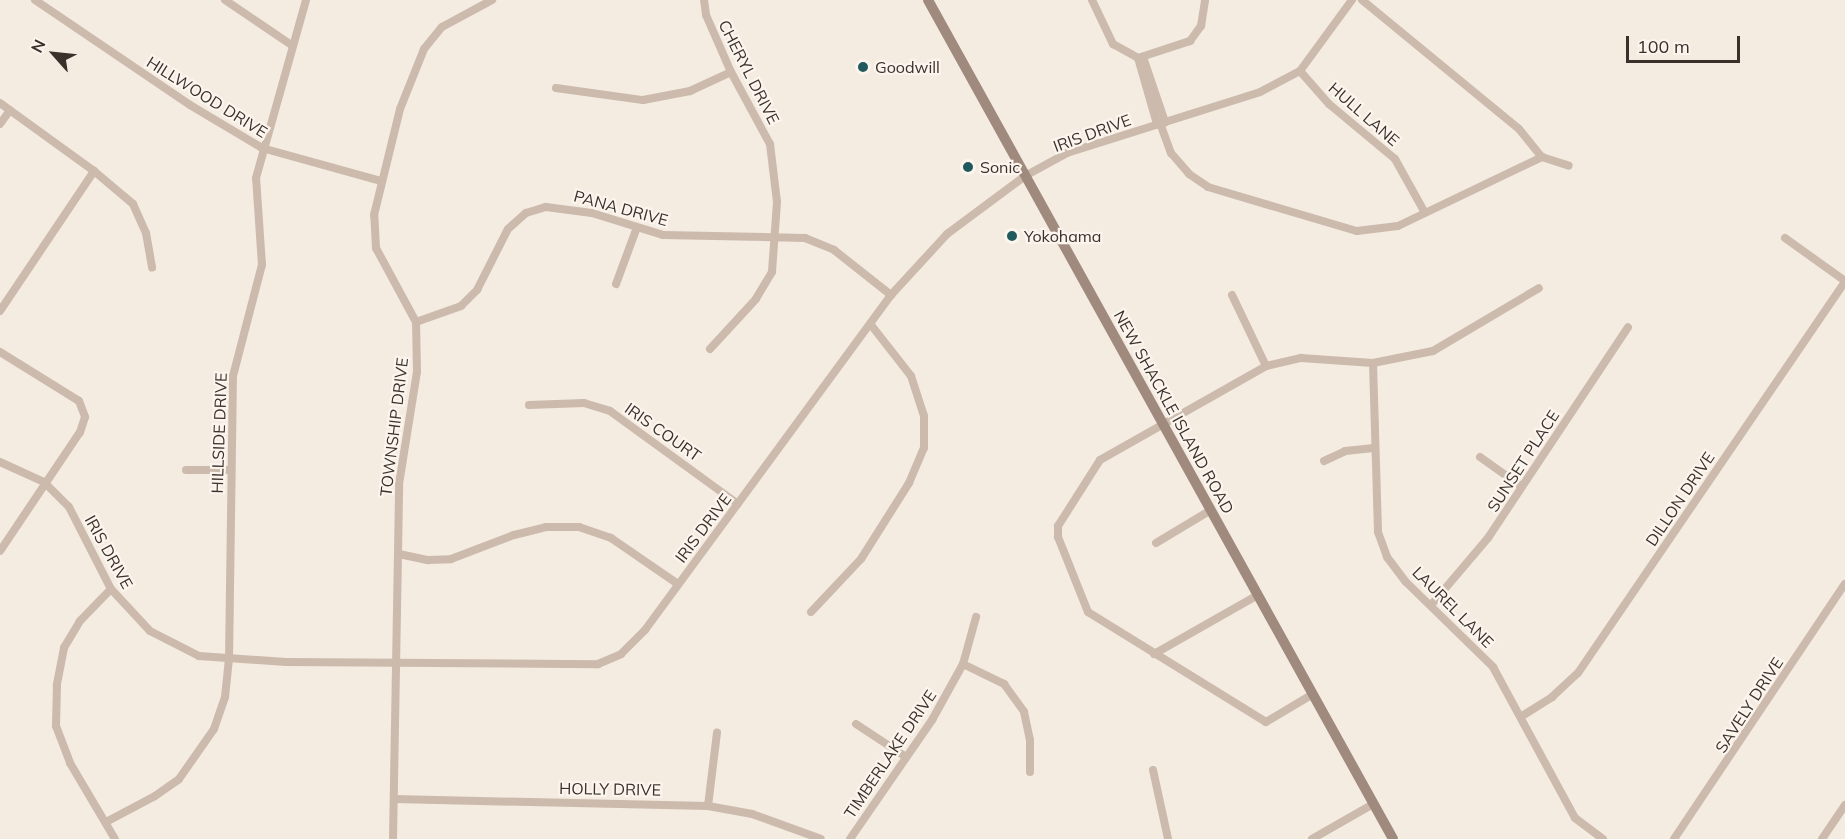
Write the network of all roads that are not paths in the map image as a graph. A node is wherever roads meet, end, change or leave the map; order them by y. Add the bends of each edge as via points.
1 (35, 0) edge
2 (225, 0) edge
3 (306, 0) edge
4 (492, 0) edge
5 (704, 0) edge
6 (928, 0) edge
7 (1092, 0) edge
8 (1205, 0) edge
9 (1352, 0) edge
10 (1362, 0) edge
11 (291, 44) junction
12 (1140, 58) junction
13 (1300, 71) junction
14 (731, 72) junction
15 (556, 88) dead end
16 (0, 103) edge
17 (10, 110) junction
18 (1160, 123) junction
19 (0, 124) edge
20 (262, 148) junction
21 (1542, 157) junction
22 (1569, 166) dead end
23 (94, 171) junction
24 (1024, 176) junction
25 (381, 181) junction
26 (1424, 211) junction
27 (636, 230) junction
28 (776, 236) junction
29 (1785, 238) dead end
30 (152, 267) dead end
31 (1845, 281) edge
32 (616, 284) dead end
33 (1539, 288) dead end
34 (891, 295) junction
35 (1232, 295) dead end
36 (0, 311) edge
37 (416, 322) junction
38 (872, 326) junction
39 (1628, 327) dead end
40 (710, 349) dead end
41 (0, 352) edge
42 (1373, 363) junction
43 (1266, 366) junction
44 (529, 405) dead end
45 (1164, 423) junction
46 (1374, 448) junction
47 (1480, 457) dead end
48 (1324, 461) dead end
49 (0, 462) edge
50 (186, 470) dead end
51 (231, 470) junction
52 (44, 483) junction
53 (1521, 486) junction
54 (738, 504) junction
55 (1211, 510) junction
56 (1156, 543) dead end
57 (0, 551) edge
58 (399, 554) junction
59 (678, 584) junction
60 (1845, 584) edge
61 (111, 589) junction
62 (1258, 595) junction
63 (1432, 604) junction
64 (811, 612) dead end
65 (976, 617) dead end
66 (1154, 654) junction
67 (229, 660) junction
68 (396, 662) junction
69 (963, 664) junction
70 (1312, 694) junction
71 (1522, 716) junction
72 (856, 724) dead end
73 (717, 733) dead end
74 (906, 757) junction
75 (1152, 770) dead end
76 (1030, 772) dead end
77 (394, 799) junction
78 (1373, 804) junction
79 (1845, 805) edge
80 (708, 806) junction
81 (106, 822) junction
82 (115, 839) edge
83 (393, 839) edge
84 (821, 839) edge
85 (850, 839) edge
86 (1168, 839) edge
87 (1312, 839) edge
88 (1393, 839) edge
89 (1603, 839) edge
90 (1674, 839) edge
91 (1822, 839) edge

1 - 20 street, HILLWOOD DRIVE via 190,105
2 - 11 street
3 - 11 street, HILLSIDE DRIVE
4 - 25 street, TOWNSHIP DRIVE via 442,27 424,49 411,76
5 - 14 street, CHERYL DRIVE via 706,15
6 - 24 main road, NEW SHACKLE ISLAND ROAD
7 - 12 street via 1113,44
8 - 12 street via 1201,26 1190,41
9 - 13 street, IRIS DRIVE
10 - 21 street via 1519,129
11 - 20 street, HILLSIDE DRIVE
12 - 18 street
13 - 18 street, IRIS DRIVE via 1260,92
13 - 26 street, HULL LANE via 1329,104 1395,159
14 - 15 street via 690,91 643,100
14 - 28 street, CHERYL DRIVE via 770,144 777,202
16 - 17 street
17 - 19 street
17 - 23 street
18 - 24 street, IRIS DRIVE via 1067,153
18 - 26 street via 1171,153 1189,174 1208,187 1357,231 1398,226
20 - 25 street, HILLWOOD DRIVE
20 - 51 street, HILLSIDE DRIVE via 256,178 262,265 233,376
21 - 22 street
21 - 26 street
23 - 30 street via 133,204 146,233
23 - 36 street
24 - 34 street, IRIS DRIVE via 947,234
24 - 45 main road, NEW SHACKLE ISLAND ROAD
25 - 37 street, TOWNSHIP DRIVE via 374,214 376,248
27 - 28 street, PANA DRIVE via 693,238
27 - 32 street
27 - 37 street, PANA DRIVE via 565,207 526,213 508,229 477,290 461,306
28 - 34 street, PANA DRIVE via 805,238 834,250
28 - 40 street, CHERYL DRIVE via 772,272 756,298
29 - 31 street
31 - 71 street, DILLON DRIVE via 1578,673 1552,697
33 - 42 street via 1433,351
34 - 38 street, IRIS DRIVE
35 - 43 street
37 - 58 street, TOWNSHIP DRIVE via 417,372 399,484
38 - 54 street, IRIS DRIVE
38 - 64 street via 911,376 924,416 924,448 909,483 861,559
39 - 53 street, SUNSET PLACE
41 - 52 street via 79,401 85,417 80,432
42 - 43 street via 1301,358
42 - 46 street, LAUREL LANE
43 - 45 street
44 - 54 street, IRIS COURT via 584,403 610,411
45 - 55 main road, NEW SHACKLE ISLAND ROAD
45 - 66 street via 1100,460 1058,526 1058,537 1088,612
46 - 48 street via 1345,451
46 - 63 street, LAUREL LANE via 1378,532 1387,557 1406,582
47 - 53 street
49 - 52 street, IRIS DRIVE
50 - 51 street
51 - 67 street, HILLSIDE DRIVE
52 - 57 street
52 - 61 street, IRIS DRIVE via 69,507
53 - 63 street, SUNSET PLACE via 1488,538
54 - 59 street, IRIS DRIVE
55 - 56 street
55 - 62 main road, NEW SHACKLE ISLAND ROAD
58 - 59 street via 451,560 514,535 546,527 579,527 611,538
58 - 68 street, TOWNSHIP DRIVE
59 - 68 street, IRIS DRIVE via 645,630 621,654 598,664
60 - 90 street, SAVELY DRIVE
61 - 67 street, IRIS DRIVE via 150,631 199,656
61 - 81 street via 80,621 64,648 56,726 70,764
62 - 66 street
62 - 70 main road, NEW SHACKLE ISLAND ROAD
63 - 71 street, LAUREL LANE via 1493,667
65 - 69 street, TIMBERLAKE DRIVE
66 - 70 street via 1266,722
67 - 68 street, IRIS DRIVE
67 - 81 street, HILLSIDE DRIVE via 225,697 214,729 195,758 179,779
68 - 77 street, TOWNSHIP DRIVE
69 - 74 street, TIMBERLAKE DRIVE
69 - 76 street via 1004,684 1024,712 1030,740
70 - 78 main road, NEW SHACKLE ISLAND ROAD
71 - 89 street, LAUREL LANE via 1575,818
72 - 74 street
73 - 80 street
74 - 85 street, TIMBERLAKE DRIVE
75 - 86 street
77 - 80 street, HOLLY DRIVE
77 - 83 street, TOWNSHIP DRIVE
78 - 87 street
78 - 88 main road, NEW SHACKLE ISLAND ROAD
79 - 91 street
80 - 84 street, HOLLY DRIVE via 752,814
81 - 82 street

